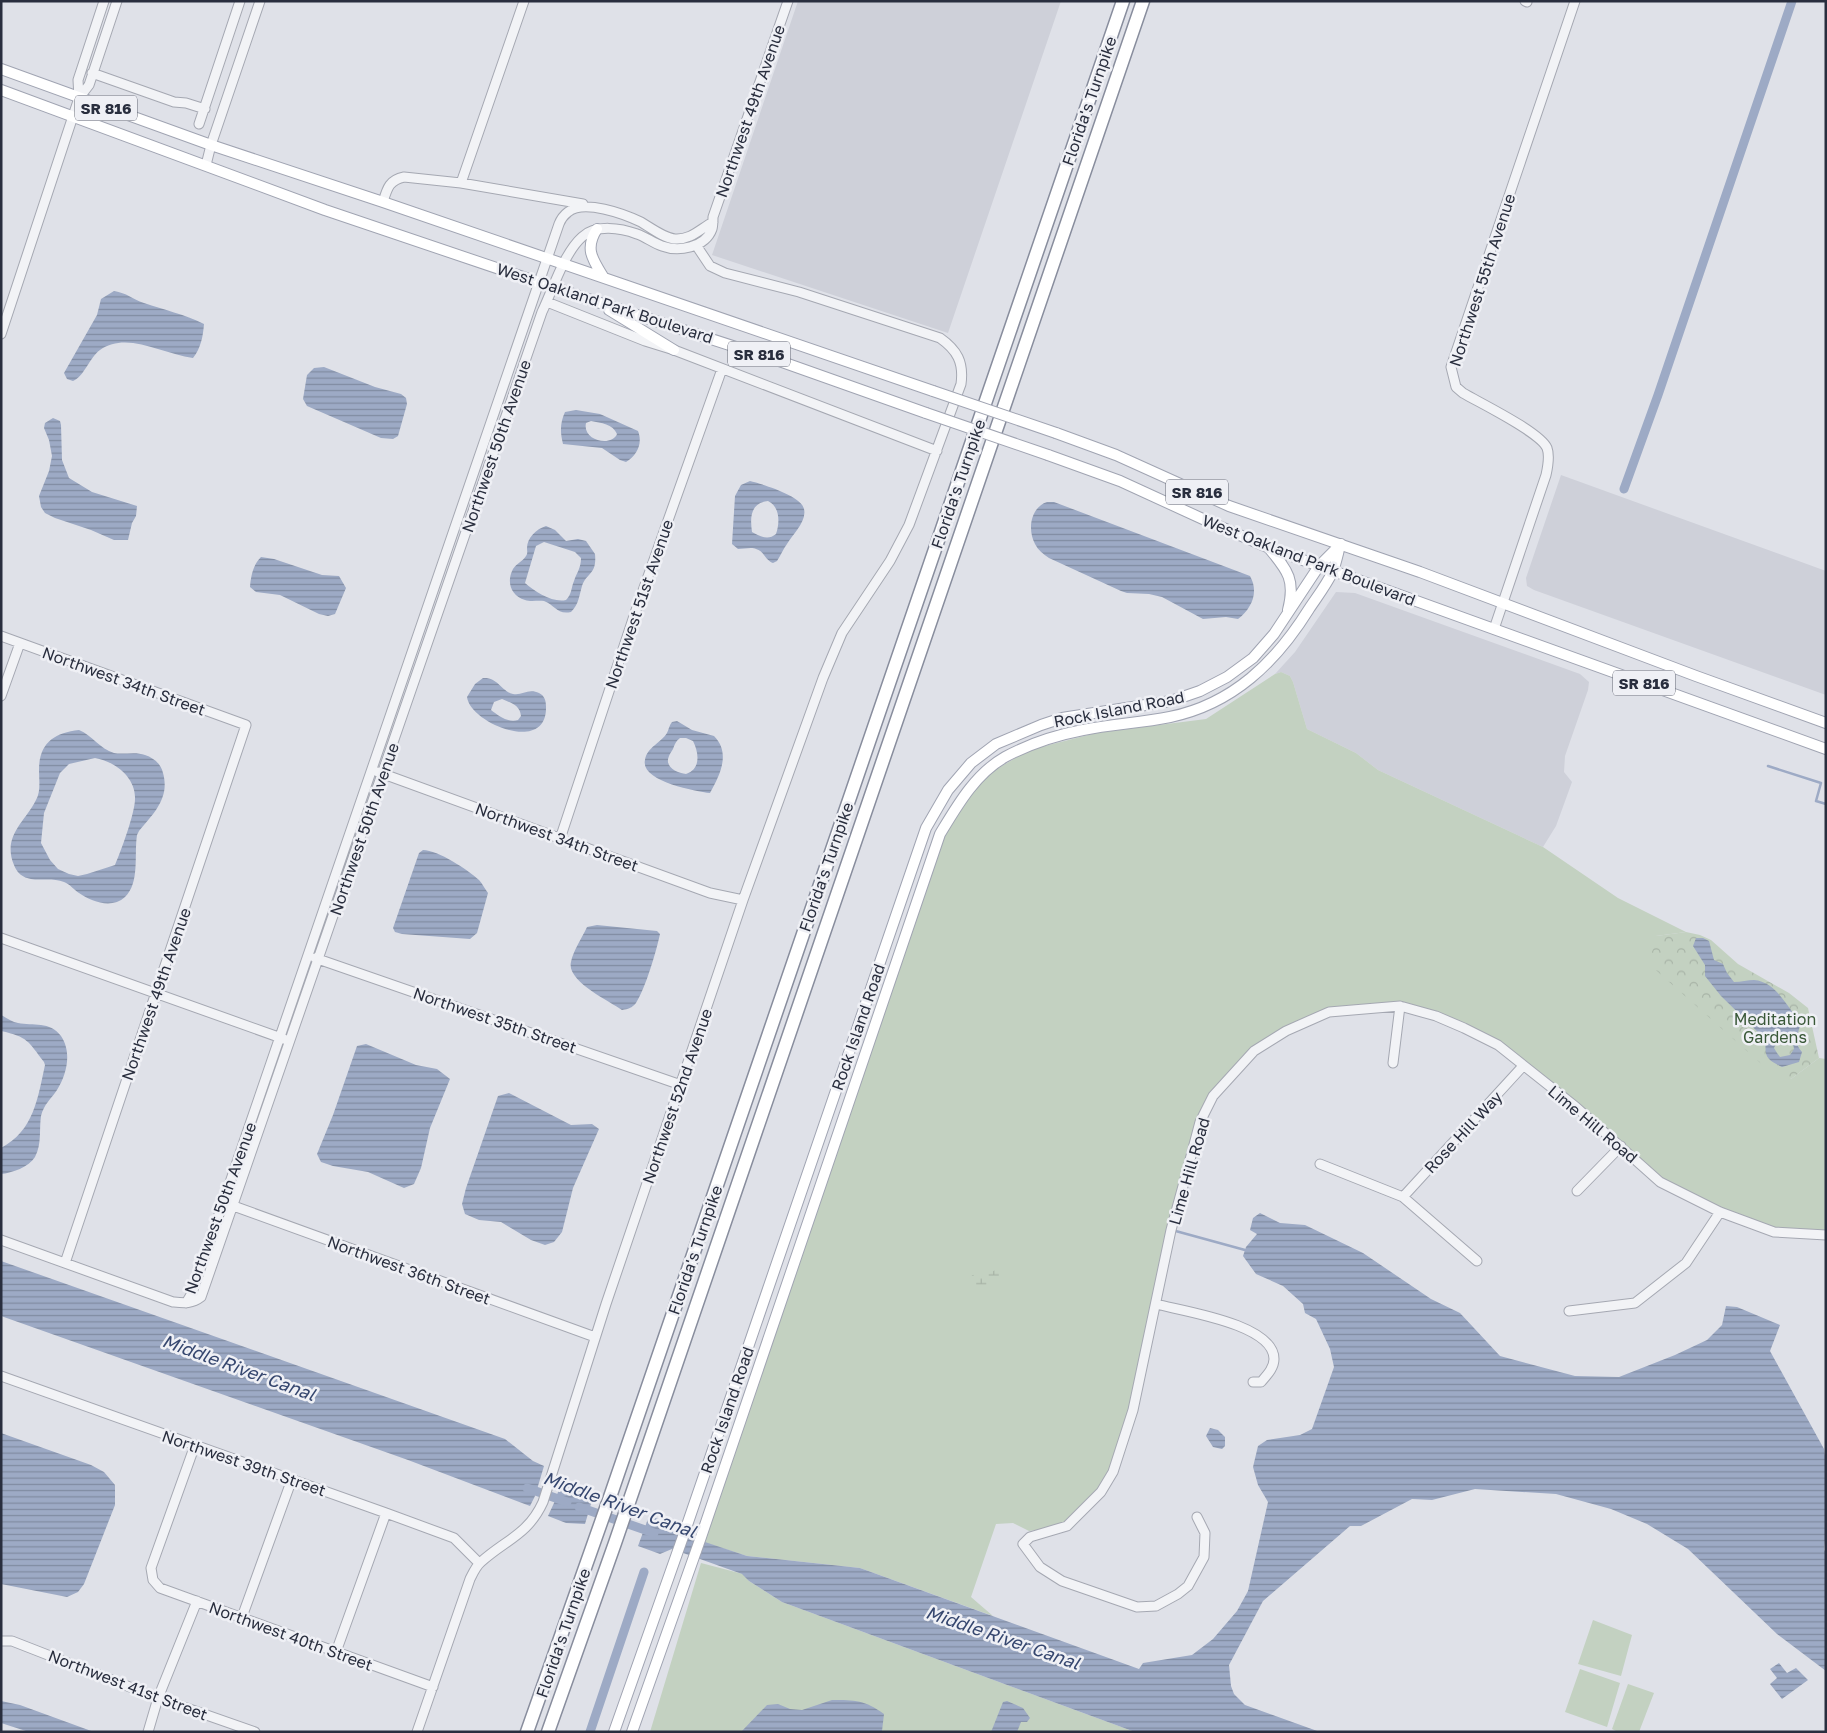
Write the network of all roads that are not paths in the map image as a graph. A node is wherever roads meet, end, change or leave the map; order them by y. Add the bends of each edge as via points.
1 (104, 1) edge
2 (117, 1) edge
3 (240, 1) edge
4 (260, 1) edge
5 (524, 1) edge
6 (788, 1) edge
7 (1123, 1) edge
8 (1143, 1) edge
9 (1575, 1) edge
10 (1, 69) edge
11 (92, 73) junction
12 (1, 90) edge
13 (79, 98) junction
14 (205, 109) junction
15 (74, 116) junction
16 (199, 124) dead end
17 (211, 145) junction
18 (206, 165) junction
19 (461, 183) junction
20 (383, 202) junction
21 (594, 207) junction
22 (713, 222) junction
23 (597, 229) junction
24 (696, 245) junction
25 (547, 259) junction
26 (564, 264) junction
27 (604, 278) junction
28 (539, 282) junction
29 (554, 287) junction
30 (591, 300) junction
31 (547, 302) junction
32 (1, 334) edge
33 (674, 350) junction
34 (722, 369) junction
35 (936, 451) junction
36 (476, 463) junction
37 (489, 467) junction
38 (452, 535) junction
39 (464, 539) junction
40 (1341, 544) junction
41 (1267, 547) junction
42 (1319, 566) junction
43 (1333, 571) junction
44 (1502, 603) junction
45 (426, 609) junction
46 (438, 613) junction
47 (1286, 618) junction
48 (1494, 630) junction
49 (1, 636) edge
50 (20, 643) junction
51 (400, 688) junction
52 (411, 692) junction
53 (1, 696) edge
54 (1826, 723) edge
55 (246, 725) joint
56 (1826, 749) edge
57 (372, 770) junction
58 (383, 774) junction
59 (560, 839) junction
60 (743, 900) junction
61 (1, 938) edge
62 (308, 955) junction
63 (319, 959) junction
64 (156, 994) junction
65 (1400, 1006) junction
66 (280, 1037) junction
67 (291, 1041) junction
68 (1393, 1063) dead end
69 (1523, 1066) junction
70 (681, 1084) junction
71 (1621, 1146) junction
72 (1320, 1164) dead end
73 (1577, 1192) dead end
74 (1403, 1197) junction
75 (223, 1202) junction
76 (233, 1206) junction
77 (1720, 1212) junction
78 (1826, 1235) edge
79 (1, 1240) edge
80 (1477, 1261) dead end
81 (65, 1263) junction
82 (186, 1303) junction
83 (1156, 1304) junction
84 (1569, 1311) dead end
85 (595, 1337) junction
86 (1, 1376) edge
87 (1253, 1382) dead end
88 (195, 1445) junction
89 (292, 1479) junction
90 (386, 1513) junction
91 (1197, 1517) dead end
92 (479, 1563) junction
93 (197, 1602) junction
94 (242, 1617) junction
95 (1, 1641) edge
96 (336, 1652) junction
97 (432, 1687) junction
98 (158, 1698) junction
99 (148, 1732) edge
100 (255, 1732) edge
101 (417, 1732) edge
102 (527, 1732) edge
103 (548, 1732) edge
104 (614, 1732) edge
105 (632, 1732) edge

1 - 13 street via 78,80
2 - 11 street
3 - 14 street
4 - 17 street
5 - 19 street
6 - 22 street, Northwest 49th Avenue
7 - 102 highway, Florida's Turnpike
8 - 103 highway, Florida's Turnpike
9 - 44 street, Northwest 55th Avenue via 1451,367 1456,387 1463,393 1533,433 1547,447 1546,475
10 - 13 main road, West Oakland Park Boulevard / SR 816
11 - 13 street
11 - 14 street via 174,102 186,102
12 - 15 main road, West Oakland Park Boulevard / SR 816
13 - 15 street
13 - 17 main road, West Oakland Park Boulevard / SR 816
14 - 16 street
15 - 18 main road, West Oakland Park Boulevard / SR 816
15 - 32 street
17 - 18 street
17 - 20 main road, West Oakland Park Boulevard / SR 816
18 - 28 main road, West Oakland Park Boulevard / SR 816 via 325,210
19 - 20 street via 404,177 395,179
19 - 21 street
20 - 25 main road, West Oakland Park Boulevard / SR 816
21 - 22 street via 639,221 673,239 696,234
21 - 25 street via 572,209 562,218
22 - 24 street, Northwest 49th Avenue via 712,230
23 - 24 street via 629,231 673,249
23 - 26 street via 583,236
23 - 27 main road via 591,240 590,252
24 - 35 street, Northwest 52nd Avenue via 710,266 725,273 818,298 940,338 952,346 959,356 961,384
25 - 26 main road, West Oakland Park Boulevard / SR 816
25 - 28 street
26 - 27 main road, West Oakland Park Boulevard / SR 816
26 - 29 street
27 - 40 main road, West Oakland Park Boulevard / SR 816, bridge via 1056,432 1229,506
28 - 29 main road, West Oakland Park Boulevard / SR 816
28 - 36 street, Northwest 50th Avenue
29 - 30 main road, West Oakland Park Boulevard / SR 816
29 - 31 street, Northwest 50th Avenue
30 - 33 main road
30 - 41 main road, West Oakland Park Boulevard / SR 816, bridge via 785,363 1120,481
31 - 33 street
31 - 37 street, Northwest 50th Avenue
33 - 34 street
34 - 35 street
34 - 59 street, Northwest 51st Avenue via 635,613
35 - 60 street, Northwest 52nd Avenue via 910,525 842,633
36 - 37 street
36 - 38 street, Northwest 50th Avenue
37 - 39 street, Northwest 50th Avenue
38 - 39 street
38 - 45 street, Northwest 50th Avenue
39 - 46 street, Northwest 50th Avenue
40 - 42 main road, Rock Island Road
40 - 43 main road, Rock Island Road
40 - 44 main road, West Oakland Park Boulevard / SR 816
41 - 42 main road, West Oakland Park Boulevard / SR 816
41 - 47 main road via 1288,572 1291,582
42 - 43 main road, West Oakland Park Boulevard / SR 816
42 - 47 main road, Rock Island Road
43 - 48 main road, West Oakland Park Boulevard / SR 816
43 - 105 main road, Rock Island Road via 1287,642 1260,671 1235,690 1178,715 1084,730 1026,748 1004,758 982,774 961,799 940,834 694,1560
44 - 48 street, Northwest 55th Avenue
44 - 54 main road, West Oakland Park Boulevard / SR 816
45 - 46 street
45 - 51 street, Northwest 50th Avenue
46 - 52 street, Northwest 50th Avenue
47 - 104 main road, Rock Island Road via 1253,658 1228,677 1171,701 1040,724 996,744 971,763 948,790 926,828
48 - 56 main road, West Oakland Park Boulevard / SR 816
49 - 50 street, Northwest 34th Street
50 - 53 street
50 - 55 street, Northwest 34th Street
51 - 52 street
51 - 57 street, Northwest 50th Avenue
52 - 58 street, Northwest 50th Avenue
55 - 64 street, Northwest 49th Avenue
57 - 58 street, Northwest 34th Street
57 - 62 street, Northwest 50th Avenue
58 - 59 street, Northwest 34th Street
58 - 63 street, Northwest 50th Avenue
59 - 60 street, Northwest 34th Street via 710,893
60 - 70 street, Northwest 52nd Avenue
61 - 64 street
62 - 63 street, Northwest 35th Street
62 - 66 street, Northwest 50th Avenue
63 - 67 street, Northwest 50th Avenue
63 - 70 street, Northwest 35th Street
64 - 66 street
64 - 81 street, Northwest 49th Avenue
65 - 68 street
65 - 69 street, Lime Hill Road via 1436,1016 1472,1032 1498,1045
65 - 83 street, Lime Hill Road via 1329,1012 1286,1031 1254,1051 1213,1096 1200,1122 1171,1230
66 - 67 street
66 - 75 street, Northwest 50th Avenue
67 - 76 street, Northwest 50th Avenue
69 - 71 street, Lime Hill Road
69 - 74 street, Rose Hill Way
70 - 85 street, Northwest 52nd Avenue
71 - 73 street
71 - 77 street, Lime Hill Road via 1660,1182
72 - 74 street
74 - 80 street
75 - 76 street, Northwest 36th Street
75 - 82 street, Northwest 50th Avenue
76 - 82 street, Northwest 50th Avenue via 202,1297
76 - 85 street, Northwest 36th Street
77 - 78 street, Lime Hill Road via 1774,1232
77 - 84 street via 1686,1263 1635,1303
79 - 81 street
81 - 82 street via 173,1302
83 - 87 street via 1217,1317 1253,1332 1270,1345 1274,1358 1271,1371 1261,1382
83 - 91 street, Lime Hill Road via 1133,1410 1113,1472 1101,1492 1067,1526 1030,1537 1023,1544 1040,1567 1062,1581 1137,1607 1156,1606 1188,1586 1204,1557 1205,1533
85 - 92 street, Northwest 52nd Avenue via 543,1502 531,1522 518,1535
86 - 88 street, Northwest 39th Street
88 - 89 street, Northwest 39th Street
88 - 93 street, Northwest 40th Street via 151,1568 153,1580 160,1588
89 - 90 street, Northwest 39th Street
89 - 94 street
90 - 92 street, Northwest 39th Street via 454,1538
90 - 96 street
92 - 97 street, Northwest 52nd Avenue via 470,1578
93 - 94 street, Northwest 40th Street
93 - 98 street
94 - 96 street, Northwest 40th Street
95 - 98 street, Northwest 41st Street via 12,1641
96 - 97 street, Northwest 40th Street
97 - 101 street, Northwest 52nd Avenue
98 - 99 street
98 - 100 street, Northwest 41st Street

